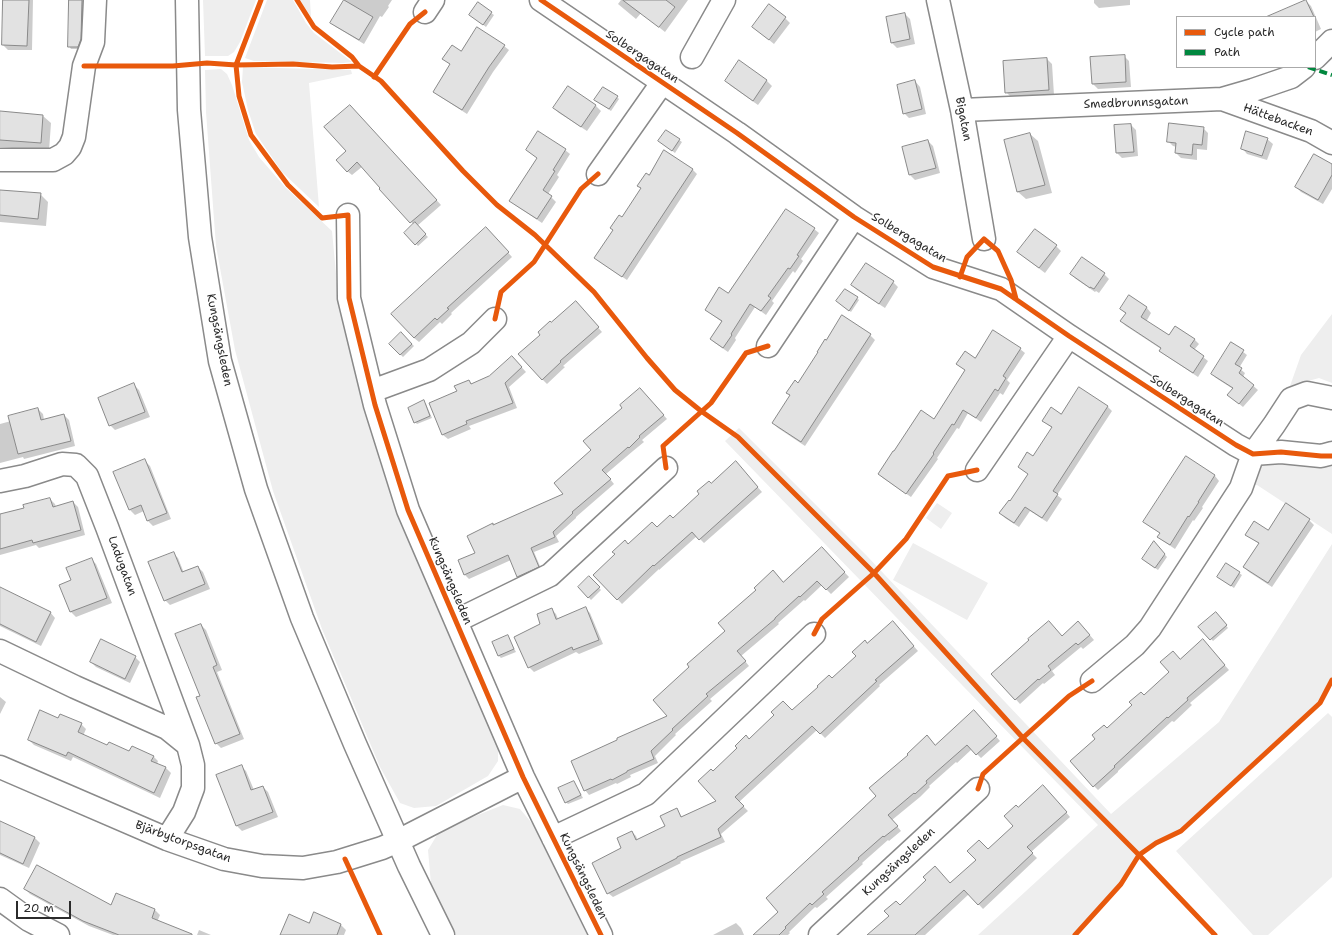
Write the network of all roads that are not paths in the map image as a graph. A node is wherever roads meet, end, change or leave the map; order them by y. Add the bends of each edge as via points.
1 (95, 0) edge
2 (187, 0) edge
3 (541, 0) edge
4 (724, 0) edge
5 (938, 0) edge
6 (1332, 41) edge
7 (692, 57) dead end
8 (1316, 57) edge
9 (1303, 68) edge
10 (662, 82) junction
11 (1222, 99) junction
12 (962, 110) junction
13 (1332, 143) edge
14 (0, 160) edge
15 (598, 174) dead end
16 (348, 215) dead end
17 (854, 217) junction
18 (984, 239) dead end
19 (495, 319) dead end
20 (1069, 336) junction
21 (768, 346) dead end
22 (372, 391) junction
23 (1332, 398) edge
24 (1332, 453) edge
25 (1253, 454) junction
26 (666, 468) dead end
27 (976, 470) dead end
28 (0, 481) edge
29 (456, 621) junction
30 (814, 634) dead end
31 (0, 651) edge
32 (1092, 681) dead end
33 (188, 745) junction
34 (0, 767) edge
35 (523, 777) junction
36 (978, 789) dead end
37 (553, 838) junction
38 (167, 839) junction
39 (398, 841) junction
40 (0, 899) edge
41 (58, 935) edge
42 (443, 935) edge
43 (601, 935) edge
44 (820, 935) edge

1 - 14 street via 93,42 84,66 74,137 70,147 53,160
2 - 39 street, Kungsängsleden via 189,110 200,237 220,361 256,489 302,618
3 - 10 street, Solbergagatan
4 - 7 street
5 - 12 street, Bigatan
6 - 8 street
9 - 11 street, Smedbrunnsgatan via 1290,77
10 - 15 street, Solbergagatan
10 - 17 street, Solbergagatan
11 - 12 street, Smedbrunnsgatan
11 - 13 street, Hättebacken via 1311,131
12 - 18 street, Bigatan
16 - 22 street, Kungsängsleden via 349,298
17 - 20 street, Solbergagatan via 933,267 1001,289
17 - 21 street, Solbergagatan
19 - 22 street via 470,343 429,370
20 - 25 street, Solbergagatan
20 - 27 street
22 - 29 street, Kungsängsleden via 408,510
23 - 25 street via 1307,393 1291,399
24 - 25 street via 1321,456 1281,452
25 - 32 street via 1241,488 1150,628
26 - 29 street, Kungsängsleden via 550,575
28 - 33 street, Ladugatan via 62,464 76,465 87,476
29 - 35 street, Kungsängsleden
30 - 37 street, Kungsängsleden via 646,794
31 - 33 street via 167,728
33 - 38 street, Ladugatan via 193,765 193,788 184,812
34 - 38 street, Bjärbytorpsgatan
35 - 37 street, Kungsängsleden
35 - 39 street
36 - 44 street, Kungsängsleden
37 - 43 street, Kungsängsleden
38 - 39 street, Bjärbytorpsgatan via 224,858 262,866 303,868 337,862
39 - 42 street, Kungsängsleden
40 - 41 street via 29,920

